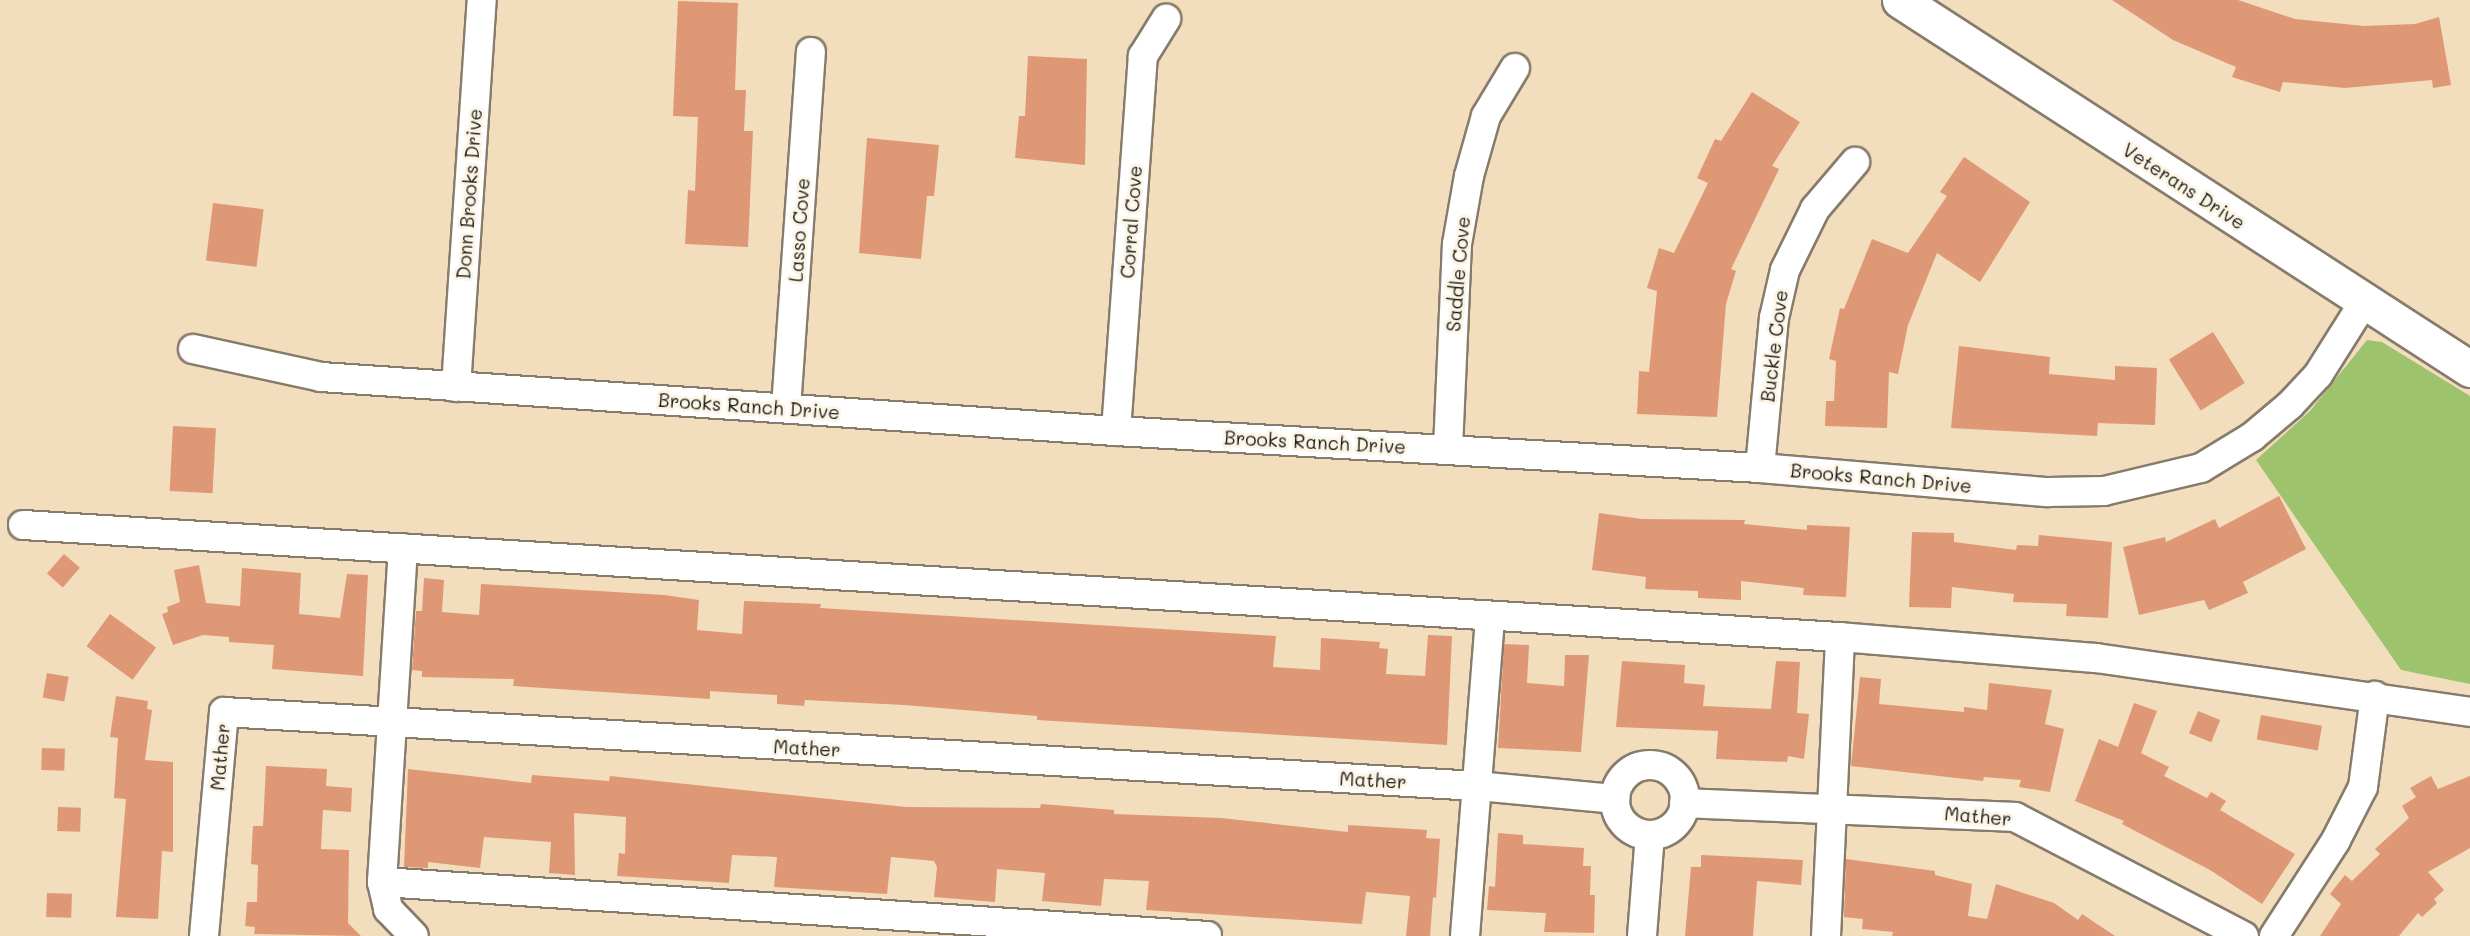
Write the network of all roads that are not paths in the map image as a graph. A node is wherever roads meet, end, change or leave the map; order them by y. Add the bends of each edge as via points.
1 (482, 0) edge
2 (1900, 0) edge
3 (1166, 19) dead end
4 (811, 52) dead end
5 (1515, 68) dead end
6 (1855, 163) dead end
7 (2364, 302) junction
8 (193, 349) dead end
9 (2470, 369) edge
10 (456, 387) junction
11 (786, 408) junction
12 (1116, 431) junction
13 (1448, 449) junction
14 (1760, 468) junction
15 (23, 525) dead end
16 (403, 548) junction
17 (1490, 616) junction
18 (1840, 637) junction
19 (2375, 696) junction
20 (2470, 712) edge
21 (392, 723) junction
22 (1477, 786) junction
23 (1615, 799) junction
24 (1685, 803) junction
25 (1832, 807) junction
26 (1650, 835) junction
27 (382, 882) junction
28 (204, 936) edge
29 (414, 936) edge
30 (1207, 936) edge
31 (1465, 936) edge
32 (1642, 936) edge
33 (1826, 936) edge
34 (2244, 936) edge
35 (2274, 936) edge

1 - 10 street, Donn Brooks Drive
2 - 7 main road, Veterans Drive
3 - 12 street, Corral Cove via 1143,56
4 - 11 street, Lasso Cove
5 - 13 street, Saddle Cove via 1486,116 1466,189 1457,244
6 - 14 street, Buckle Cove via 1815,209 1785,270 1774,318
7 - 9 main road, Veterans Drive
7 - 14 street, Brooks Ranch Drive via 2318,375 2290,405 2252,438 2201,468 2161,481 2104,491 2048,492
8 - 10 street, Brooks Ranch Drive via 321,377
10 - 11 street, Brooks Ranch Drive
11 - 12 street, Brooks Ranch Drive
12 - 13 street, Brooks Ranch Drive
13 - 14 street, Brooks Ranch Drive
15 - 16 street
16 - 17 street
16 - 21 street
17 - 18 street
17 - 22 street
18 - 19 street via 2096,658
18 - 25 street
19 - 20 street
19 - 35 street via 2362,787 2336,840
21 - 22 street, Mather
21 - 27 street
21 - 28 street, Mather via 224,712
22 - 23 street, Mather
22 - 31 street
23 - 24 street via 1622,778 1650,764 1662,766 1679,781
23 - 26 street via 1630,828
24 - 25 street, Mather
24 - 26 street via 1677,823
25 - 33 street
25 - 34 street, Mather via 2015,817
26 - 32 street
27 - 29 street via 388,909
27 - 30 street

